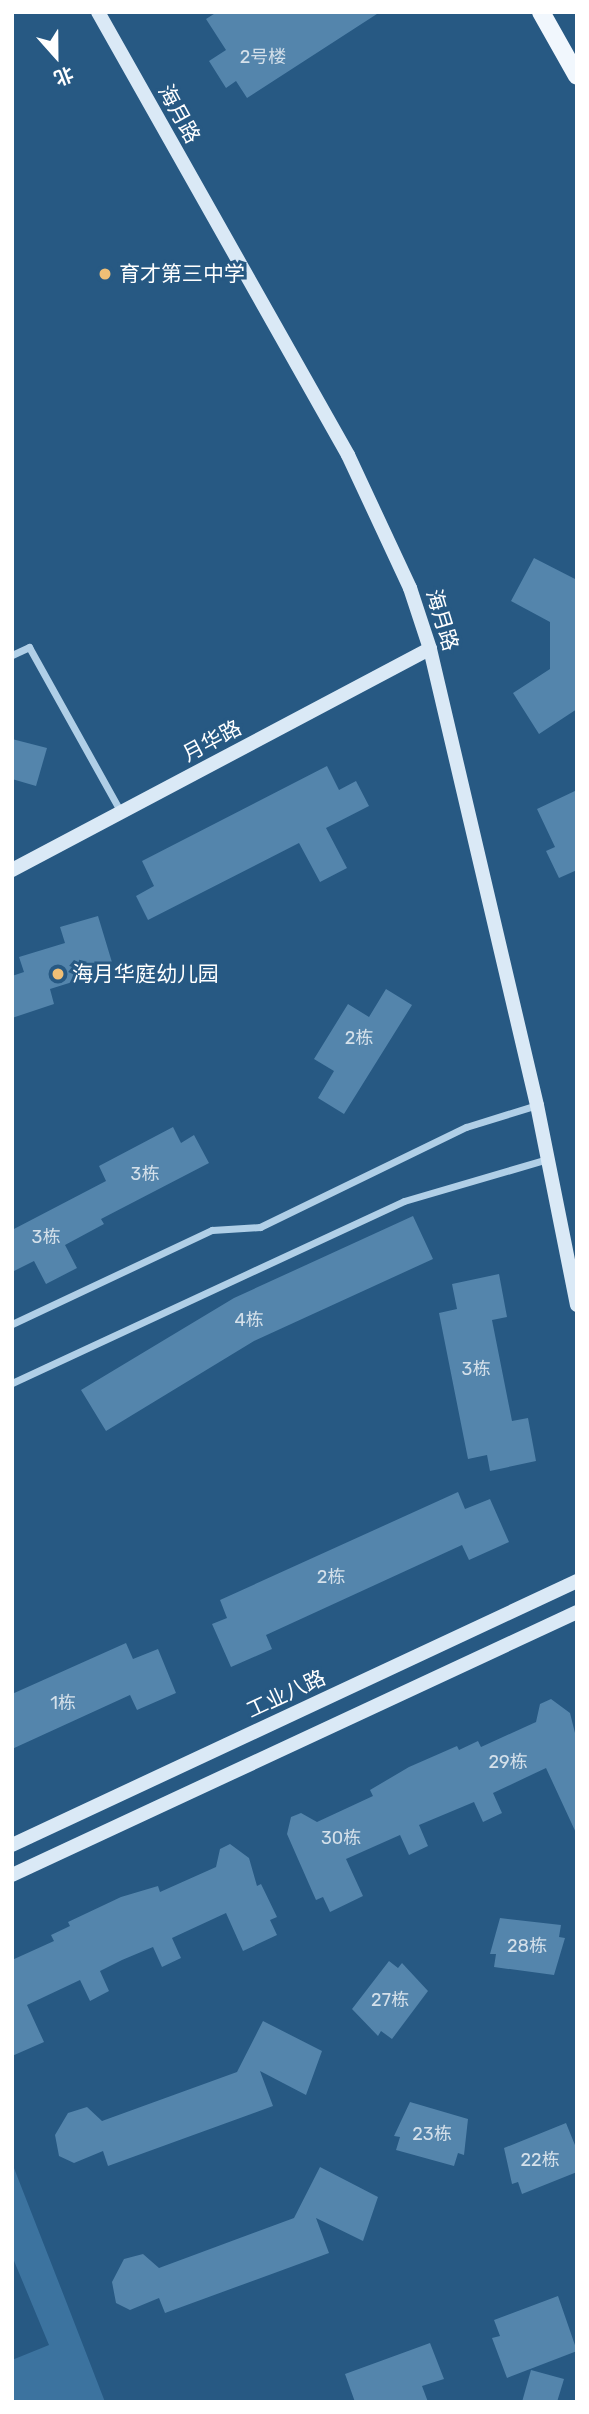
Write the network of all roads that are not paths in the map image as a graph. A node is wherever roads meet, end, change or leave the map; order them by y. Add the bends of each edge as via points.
1 (98, 12) edge
2 (541, 12) edge
3 (577, 76) edge
4 (430, 649) junction
5 (12, 655) edge
6 (121, 812) junction
7 (12, 870) edge
8 (537, 1105) junction
9 (548, 1159) junction
10 (577, 1305) edge
11 (12, 1324) edge
12 (12, 1383) edge
13 (577, 1581) edge
14 (577, 1612) edge
15 (12, 1845) edge
16 (12, 1875) edge

1 - 4 street, 海月路 via 373,502
2 - 3 main road
4 - 6 street, 月华路
4 - 8 street, 海月路
5 - 6 street via 29,647
6 - 7 street, 月华路
8 - 9 street, 海月路
8 - 11 street via 466,1127 260,1227 212,1230
9 - 10 street, 海月路
9 - 12 street via 404,1201
13 - 15 street, 工业八路
14 - 16 street

